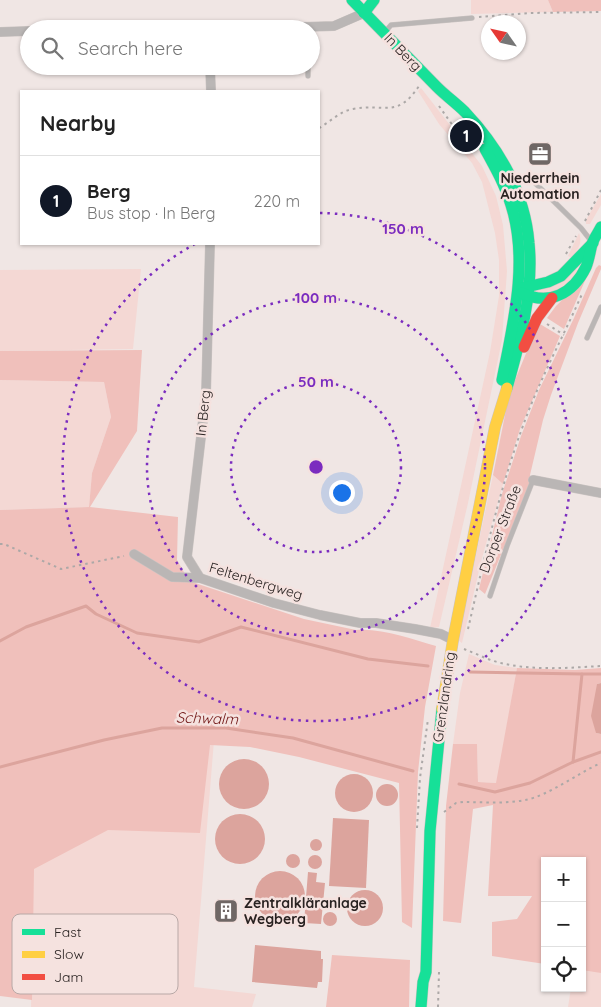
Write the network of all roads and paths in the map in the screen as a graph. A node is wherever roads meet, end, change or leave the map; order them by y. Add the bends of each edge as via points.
1 (352, 0) edge
2 (374, 0) edge
3 (601, 12) edge
4 (364, 13) junction
5 (472, 18) joint
6 (320, 27) edge
7 (20, 31) edge
8 (0, 32) edge
9 (384, 33) junction
10 (210, 75) edge
11 (426, 76) junction
12 (210, 90) edge
13 (438, 96) junction
14 (320, 127) edge
15 (476, 154) dead end
16 (534, 182) dead end
17 (601, 190) edge
18 (601, 227) edge
19 (581, 228) junction
20 (210, 245) edge
21 (597, 247) edge
22 (575, 262) junction
23 (530, 285) junction
24 (585, 287) dead end
25 (517, 290) junction
26 (528, 297) junction
27 (552, 298) junction
28 (601, 307) edge
29 (587, 338) dead end
30 (511, 375) junction
31 (495, 427) junction
32 (533, 480) joint
33 (601, 493) edge
34 (0, 544) edge
35 (134, 554) joint
36 (200, 578) junction
37 (490, 596) dead end
38 (468, 632) dead end
39 (453, 640) junction
40 (464, 649) dead end
41 (601, 666) edge
42 (428, 716) dead end
43 (601, 763) edge
44 (444, 812) dead end
45 (417, 834) dead end
46 (426, 972) junction
47 (421, 1007) edge
48 (429, 1007) edge

1 - 4 main road, In Berg
2 - 4 main road
3 - 5 path
4 - 6 street via 334,26
4 - 9 main road, In Berg
5 - 9 lane via 391,25
7 - 8 street
9 - 11 main road, In Berg
10 - 12 street
11 - 13 main road, In Berg
11 - 14 path via 406,102 398,107 353,109
13 - 15 path via 458,133
13 - 23 main road, In Berg via 455,101 478,127 510,174 519,193 528,231
13 - 25 main road, In Berg via 448,102 472,130 497,166 510,195 518,230
16 - 19 lane
17 - 19 path
18 - 21 main road
19 - 21 lane
19 - 22 path via 566,255
20 - 36 street, In Berg via 206,394 187,558
21 - 22 main road
21 - 27 main road via 568,290
22 - 23 main road via 556,279
23 - 25 main road
23 - 26 main road, Grenzlandring
24 - 38 path via 524,422 491,526
25 - 26 main road
25 - 31 main road, Grenzlandring
26 - 27 main road
26 - 30 main road, Grenzlandring
27 - 30 main road via 537,318
28 - 29 lane
30 - 31 main road, Grenzlandring
31 - 39 main road, Grenzlandring
32 - 33 street, Dorper Straße
32 - 37 lane, Dorper Straße
34 - 35 path via 61,569
35 - 36 street, Feltenbergweg via 172,577
36 - 39 street, Feltenbergweg via 320,615 415,629
39 - 46 main road, Grenzlandring via 442,705 432,801
40 - 41 path via 516,666
42 - 45 path
43 - 44 path via 542,795 525,800 456,803
46 - 47 main road, Grenzlandring via 422,982
46 - 48 main road, Grenzlandring

